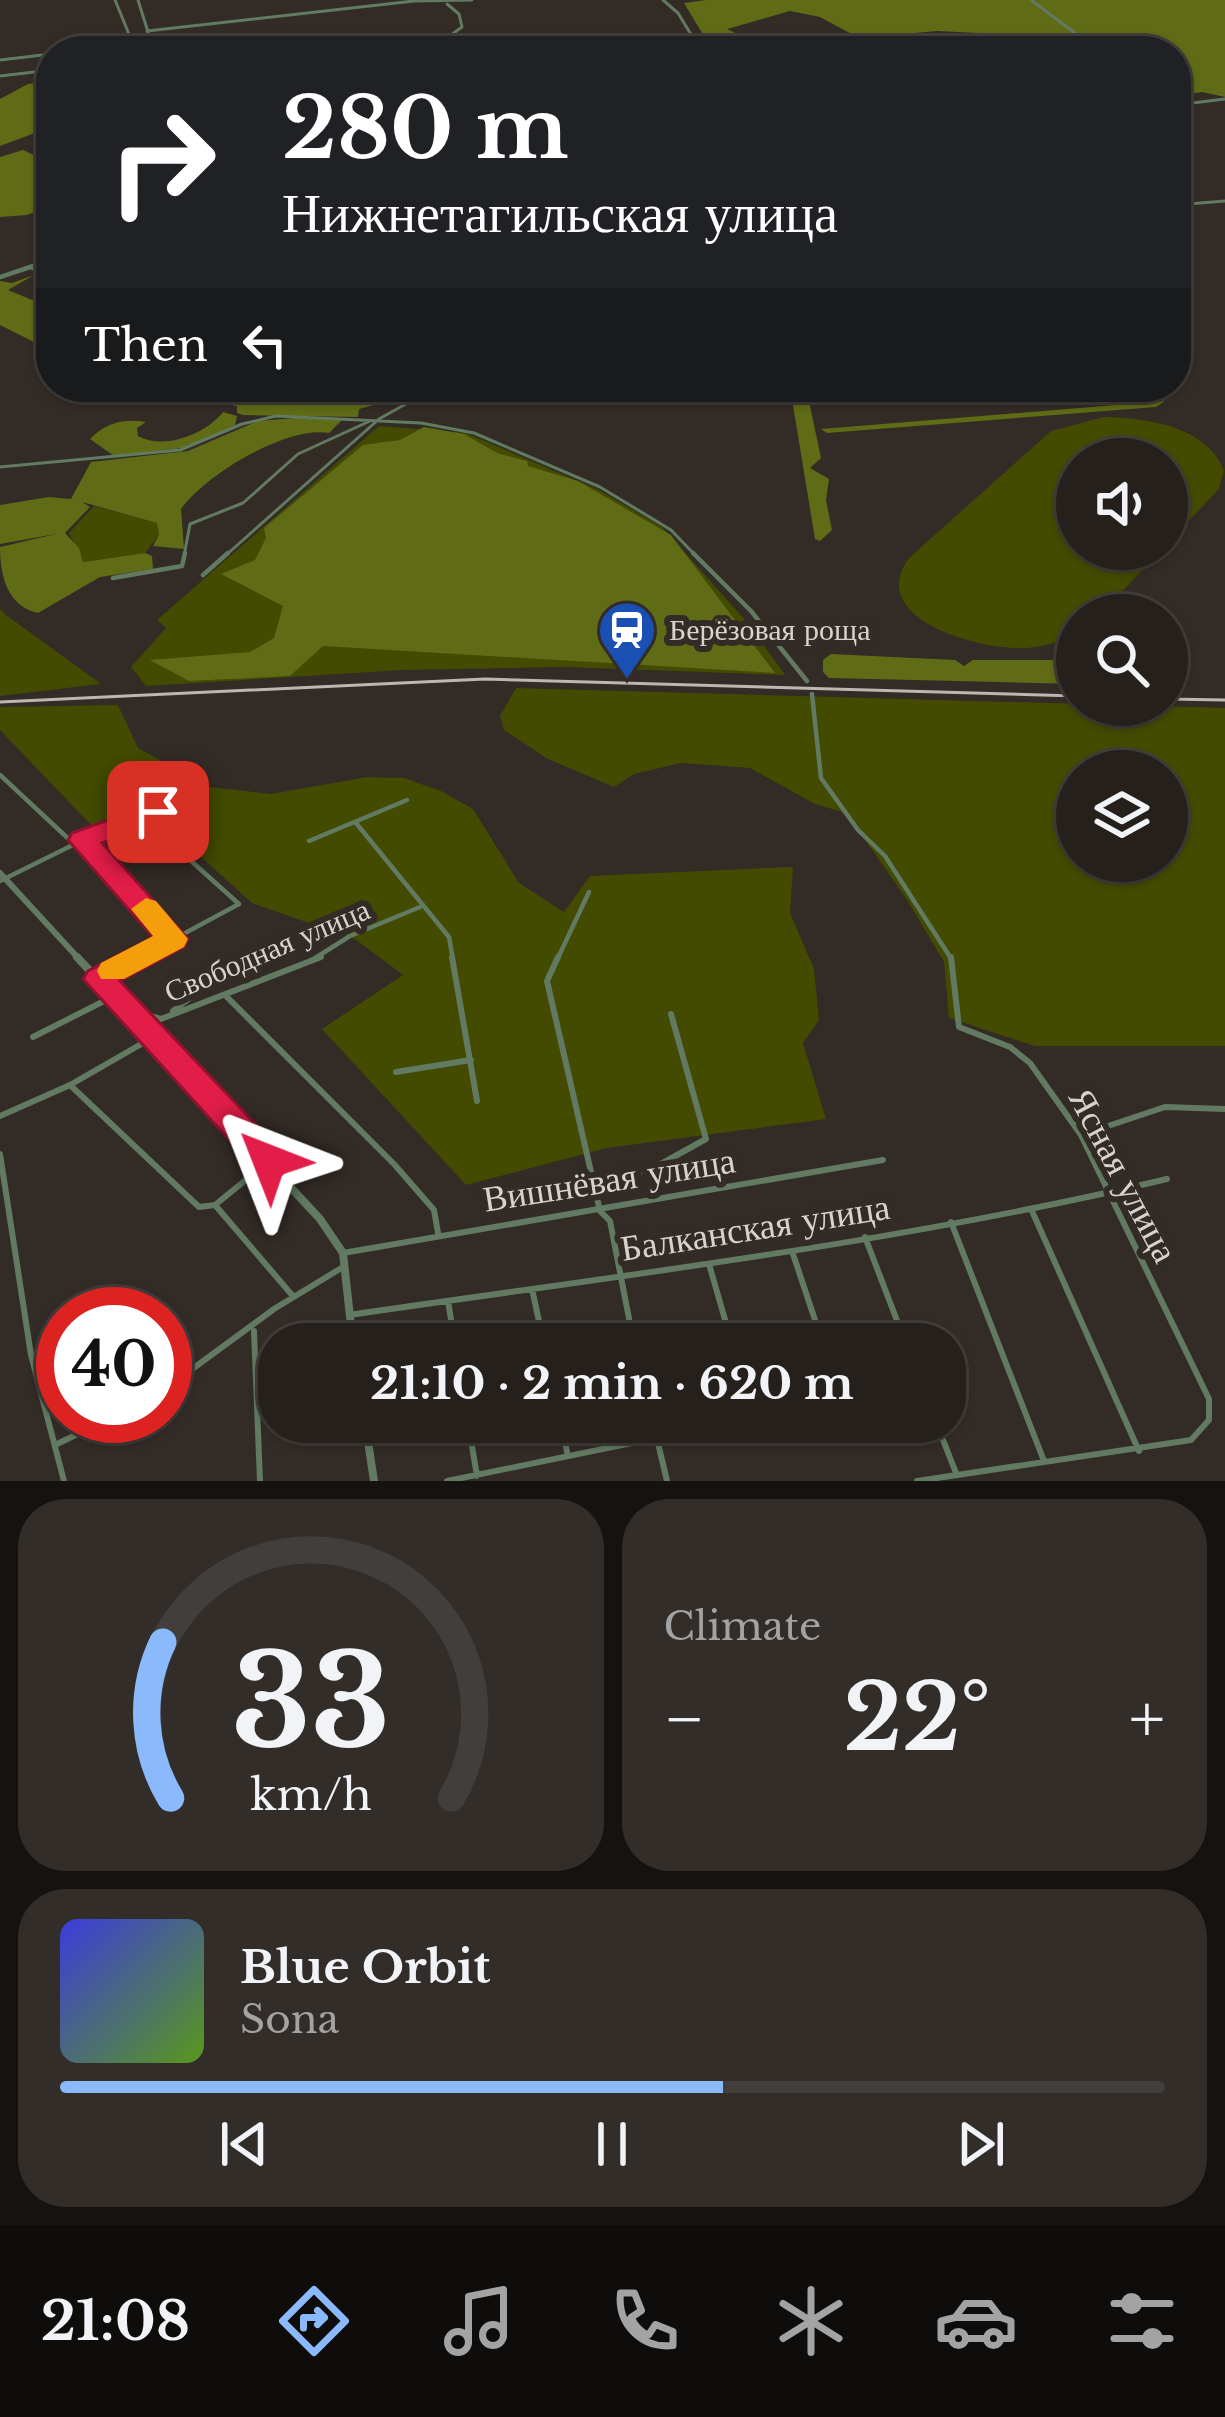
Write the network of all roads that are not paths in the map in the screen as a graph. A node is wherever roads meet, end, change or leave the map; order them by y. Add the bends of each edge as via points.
1 (115, 0) edge
2 (138, 0) edge
3 (472, 0) edge
4 (663, 0) edge
5 (1031, 0) edge
6 (414, 1) edge
7 (447, 4) junction
8 (148, 31) junction
9 (130, 36) edge
10 (150, 36) edge
11 (451, 36) edge
12 (692, 36) edge
13 (1079, 36) edge
14 (36, 56) edge
15 (0, 60) edge
16 (36, 72) edge
17 (1, 77) edge
18 (1225, 99) edge
19 (1191, 103) edge
20 (1225, 201) edge
21 (1191, 204) edge
22 (36, 266) edge
23 (31, 268) junction
24 (36, 270) edge
25 (0, 278) edge
26 (407, 402) edge
27 (375, 419) junction
28 (0, 467) edge
29 (203, 575) dead end
30 (113, 578) dead end
31 (807, 681) dead end
32 (812, 694) dead end
33 (0, 775) edge
34 (407, 800) dead end
35 (158, 812) dead end
36 (356, 823) junction
37 (82, 840) junction
38 (309, 841) dead end
39 (171, 843) dead end
40 (74, 844) junction
41 (2, 877) edge
42 (589, 892) dead end
43 (420, 907) junction
44 (173, 939) junction
45 (283, 941) dead end
46 (99, 979) junction
47 (225, 995) junction
48 (115, 996) junction
49 (128, 1010) junction
50 (671, 1015) dead end
51 (165, 1017) junction
52 (151, 1035) junction
53 (33, 1037) dead end
54 (471, 1060) junction
55 (396, 1072) dead end
56 (70, 1084) junction
57 (477, 1101) dead end
58 (1225, 1109) edge
59 (0, 1116) edge
60 (1081, 1135) junction
61 (0, 1154) edge
62 (883, 1160) dead end
63 (269, 1161) junction
64 (1167, 1179) dead end
65 (595, 1188) junction
66 (1106, 1195) junction
67 (215, 1205) junction
68 (600, 1211) junction
69 (1032, 1211) junction
70 (951, 1222) junction
71 (438, 1233) junction
72 (865, 1237) junction
73 (792, 1251) junction
74 (343, 1253) junction
75 (710, 1264) junction
76 (346, 1266) junction
77 (618, 1277) junction
78 (532, 1288) junction
79 (292, 1295) junction
80 (448, 1301) junction
81 (349, 1315) junction
82 (350, 1323) edge
83 (452, 1323) edge
84 (540, 1323) edge
85 (629, 1323) edge
86 (726, 1323) edge
87 (817, 1323) edge
88 (898, 1323) edge
89 (254, 1329) junction
90 (192, 1371) edge
91 (59, 1443) edge
92 (368, 1443) edge
93 (472, 1443) edge
94 (565, 1443) edge
95 (633, 1443) edge
96 (658, 1443) edge
97 (944, 1443) edge
98 (55, 1445) junction
99 (1139, 1451) junction
100 (567, 1454) junction
101 (1044, 1461) junction
102 (956, 1473) junction
103 (477, 1476) junction
104 (64, 1481) edge
105 (260, 1481) edge
106 (374, 1481) edge
107 (447, 1481) edge
108 (667, 1481) edge
109 (917, 1481) edge

1 - 9 street
2 - 8 street
3 - 7 street
4 - 12 street
5 - 13 street
6 - 7 street
6 - 8 street
7 - 11 street via 462,28
8 - 10 street
14 - 15 street
16 - 17 street
18 - 19 street
20 - 21 street
22 - 23 street
23 - 24 street
23 - 25 street
26 - 27 street
27 - 28 street via 276,416 180,450
27 - 29 street
27 - 30 street via 298,454 243,503 190,524 182,566
27 - 31 street via 474,433 600,487 666,526
32 - 60 street, Ясная улица via 819,770 942,938 954,964 959,1027 1030,1063
33 - 40 street
34 - 36 street
35 - 37 street
36 - 38 street
36 - 43 street
37 - 40 street
37 - 44 street
39 - 44 street via 239,904
40 - 41 street
41 - 46 street
42 - 65 street via 547,981
43 - 47 street, Свободная улица
43 - 54 street via 449,937
44 - 46 street
45 - 51 street
46 - 48 street
47 - 51 street, Свободная улица
47 - 71 street via 394,1164 434,1210
48 - 49 street
48 - 53 street
49 - 51 street, Свободная улица
49 - 52 street
50 - 65 street via 706,1139
51 - 52 street
52 - 56 street, Свободная улица
52 - 63 street
54 - 55 street
54 - 57 street
56 - 59 street, Свободная улица
56 - 67 street via 199,1207
58 - 60 street via 1166,1107
60 - 66 street, Ясная улица
61 - 98 street
62 - 68 street, Вишнёвая улица
63 - 67 street
63 - 74 street
64 - 66 street, Балканская улица
65 - 68 street
66 - 69 street, Балканская улица
66 - 99 street, Ясная улица via 1209,1399 1210,1420 1191,1441
67 - 79 street
68 - 71 street, Вишнёвая улица
68 - 77 street via 610,1221
69 - 70 street, Балканская улица
69 - 99 street
70 - 72 street, Балканская улица
70 - 101 street
71 - 74 street, Вишнёвая улица
72 - 73 street, Балканская улица
72 - 88 street
73 - 75 street, Балканская улица
73 - 87 street
74 - 76 street
75 - 77 street, Балканская улица
75 - 86 street
76 - 79 street
76 - 81 street
77 - 78 street, Балканская улица
77 - 85 street
78 - 80 street, Балканская улица
78 - 84 street
79 - 89 street
80 - 81 street, Балканская улица
80 - 83 street
81 - 82 street
89 - 90 street
89 - 105 street
91 - 98 street
92 - 106 street
93 - 103 street
94 - 100 street
95 - 100 street
96 - 108 street
97 - 102 street
98 - 104 street
99 - 101 street
100 - 103 street
101 - 102 street
102 - 109 street
103 - 107 street

